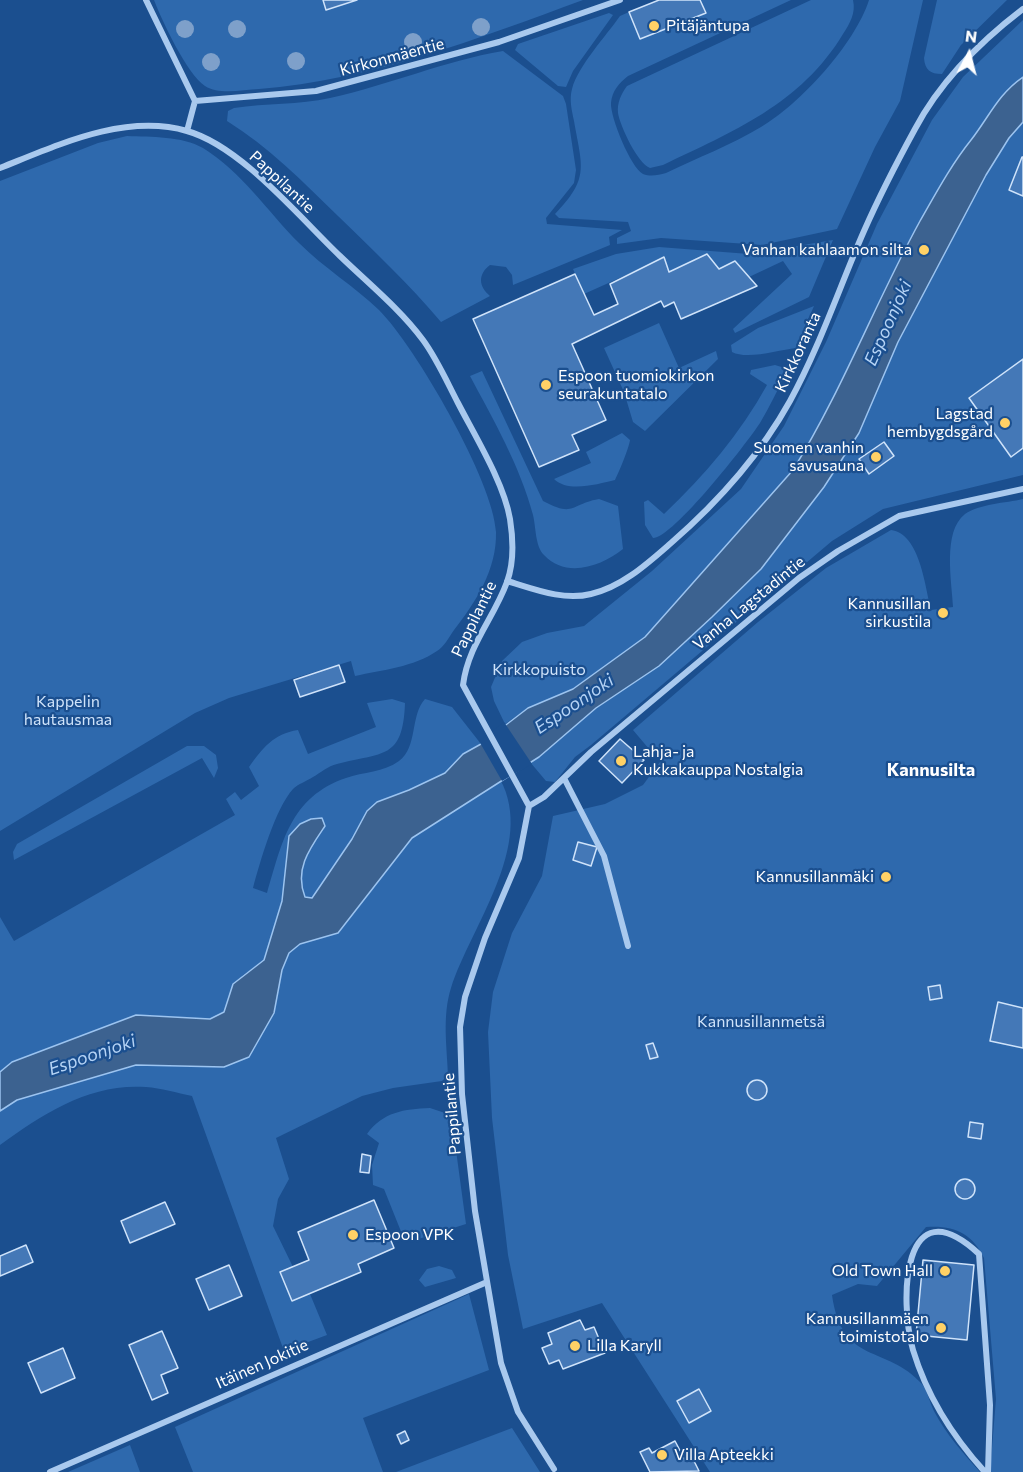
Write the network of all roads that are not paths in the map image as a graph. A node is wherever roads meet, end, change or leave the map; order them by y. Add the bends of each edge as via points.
1 (146, 0) edge
2 (620, 0) edge
3 (1023, 9) edge
4 (195, 101) junction
5 (187, 131) junction
6 (0, 168) edge
7 (1023, 489) edge
8 (507, 581) junction
9 (564, 778) junction
10 (528, 806) junction
11 (628, 946) dead end
12 (487, 1282) junction
13 (554, 1470) dead end
14 (50, 1472) edge
15 (986, 1472) edge

1 - 4 street
2 - 4 street, Kirkonmäentie via 499,42 316,91
3 - 8 street, Kirkkoranta via 1000,26 950,78 916,128 864,230 790,402 740,472 686,530 615,586 573,596 555,595
4 - 5 street
5 - 6 street, Pappilantie via 147,125 111,130
5 - 8 street, Pappilantie via 217,144 247,167 406,319 422,339 492,468 510,517 512,555
7 - 9 street, Vanha Lagstadintie via 899,516 838,551 791,585
8 - 10 street, Pappilantie via 474,644 463,685
9 - 10 street, Vanha Lagstadintie
9 - 11 street via 604,856
10 - 12 street, Pappilantie via 519,858 485,938 465,997 460,1027 462,1094
12 - 13 street, Pappilantie via 510,1392
12 - 14 street, Itäinen Jokitie
15 - 15 street via 990,1406 979,1254 958,1237 933,1232 924,1235 910,1257 905,1316 913,1351 939,1411 966,1452

